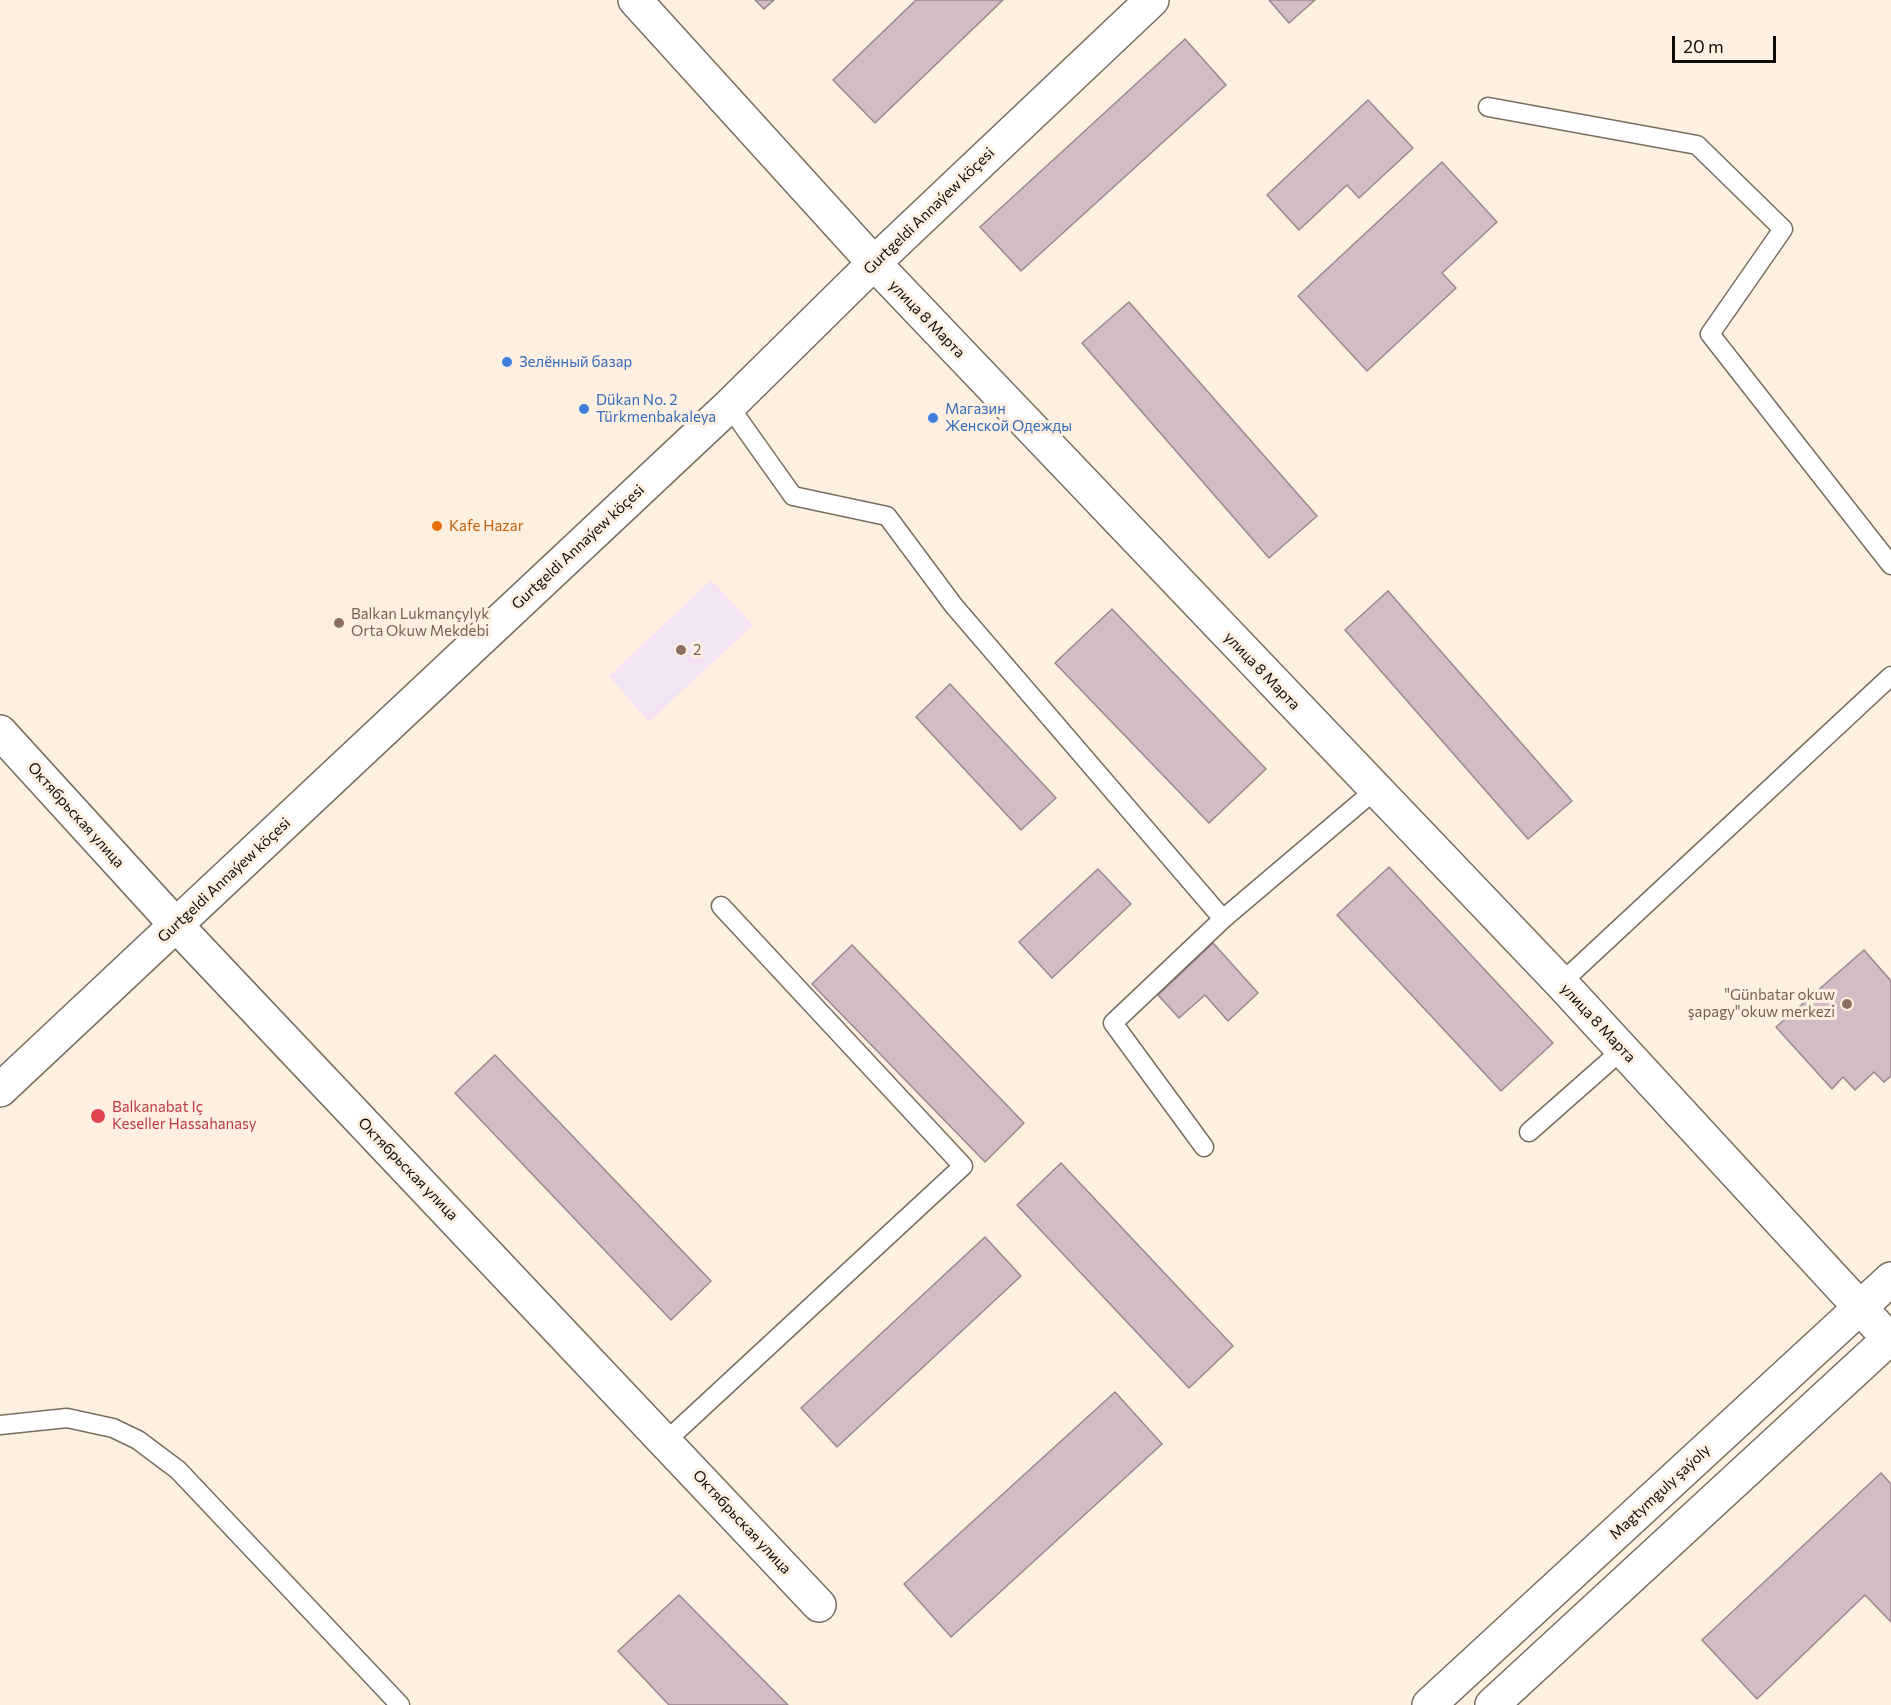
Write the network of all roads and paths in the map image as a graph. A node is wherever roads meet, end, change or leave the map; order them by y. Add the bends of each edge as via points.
1 (635, 0) edge
2 (1152, 0) edge
3 (1488, 106) dead end
4 (874, 263) junction
5 (729, 406) junction
6 (1891, 565) edge
7 (1891, 676) edge
8 (0, 732) edge
9 (1375, 790) junction
10 (721, 906) dead end
11 (1223, 919) junction
12 (176, 925) junction
13 (1561, 983) junction
14 (1623, 1050) junction
15 (0, 1090) edge
16 (1529, 1132) dead end
17 (1204, 1147) dead end
18 (1891, 1279) edge
19 (1861, 1308) junction
20 (1890, 1339) edge
21 (0, 1425) edge
22 (666, 1441) junction
23 (819, 1605) dead end
24 (400, 1705) edge
25 (1429, 1705) edge
26 (1492, 1705) edge

1 - 4 street, улица 8 Марта
2 - 4 street, Gurtgeldi Annaýew köçesi
3 - 6 lane via 1697,145 1783,229 1710,334
4 - 5 street, Gurtgeldi Annaýew köçesi
4 - 9 street, улица 8 Марта
5 - 11 lane via 793,496 887,516 954,606
5 - 12 street, Gurtgeldi Annaýew köçesi
7 - 13 lane
8 - 12 street, Октябрьская улица
9 - 11 lane
9 - 13 street, улица 8 Марта
10 - 22 lane via 963,1166
11 - 17 lane via 1113,1023
12 - 15 street, Gurtgeldi Annaýew köçesi
12 - 22 street, Октябрьская улица
13 - 14 street, улица 8 Марта
14 - 16 lane
14 - 19 street, улица 8 Марта
18 - 19 street, Magtymguly şaýoly
19 - 20 street, улица 8 Марта
19 - 25 street, Magtymguly şaýoly
20 - 26 street
21 - 24 lane via 67,1418 113,1428 138,1440 178,1470
22 - 23 street, Октябрьская улица

